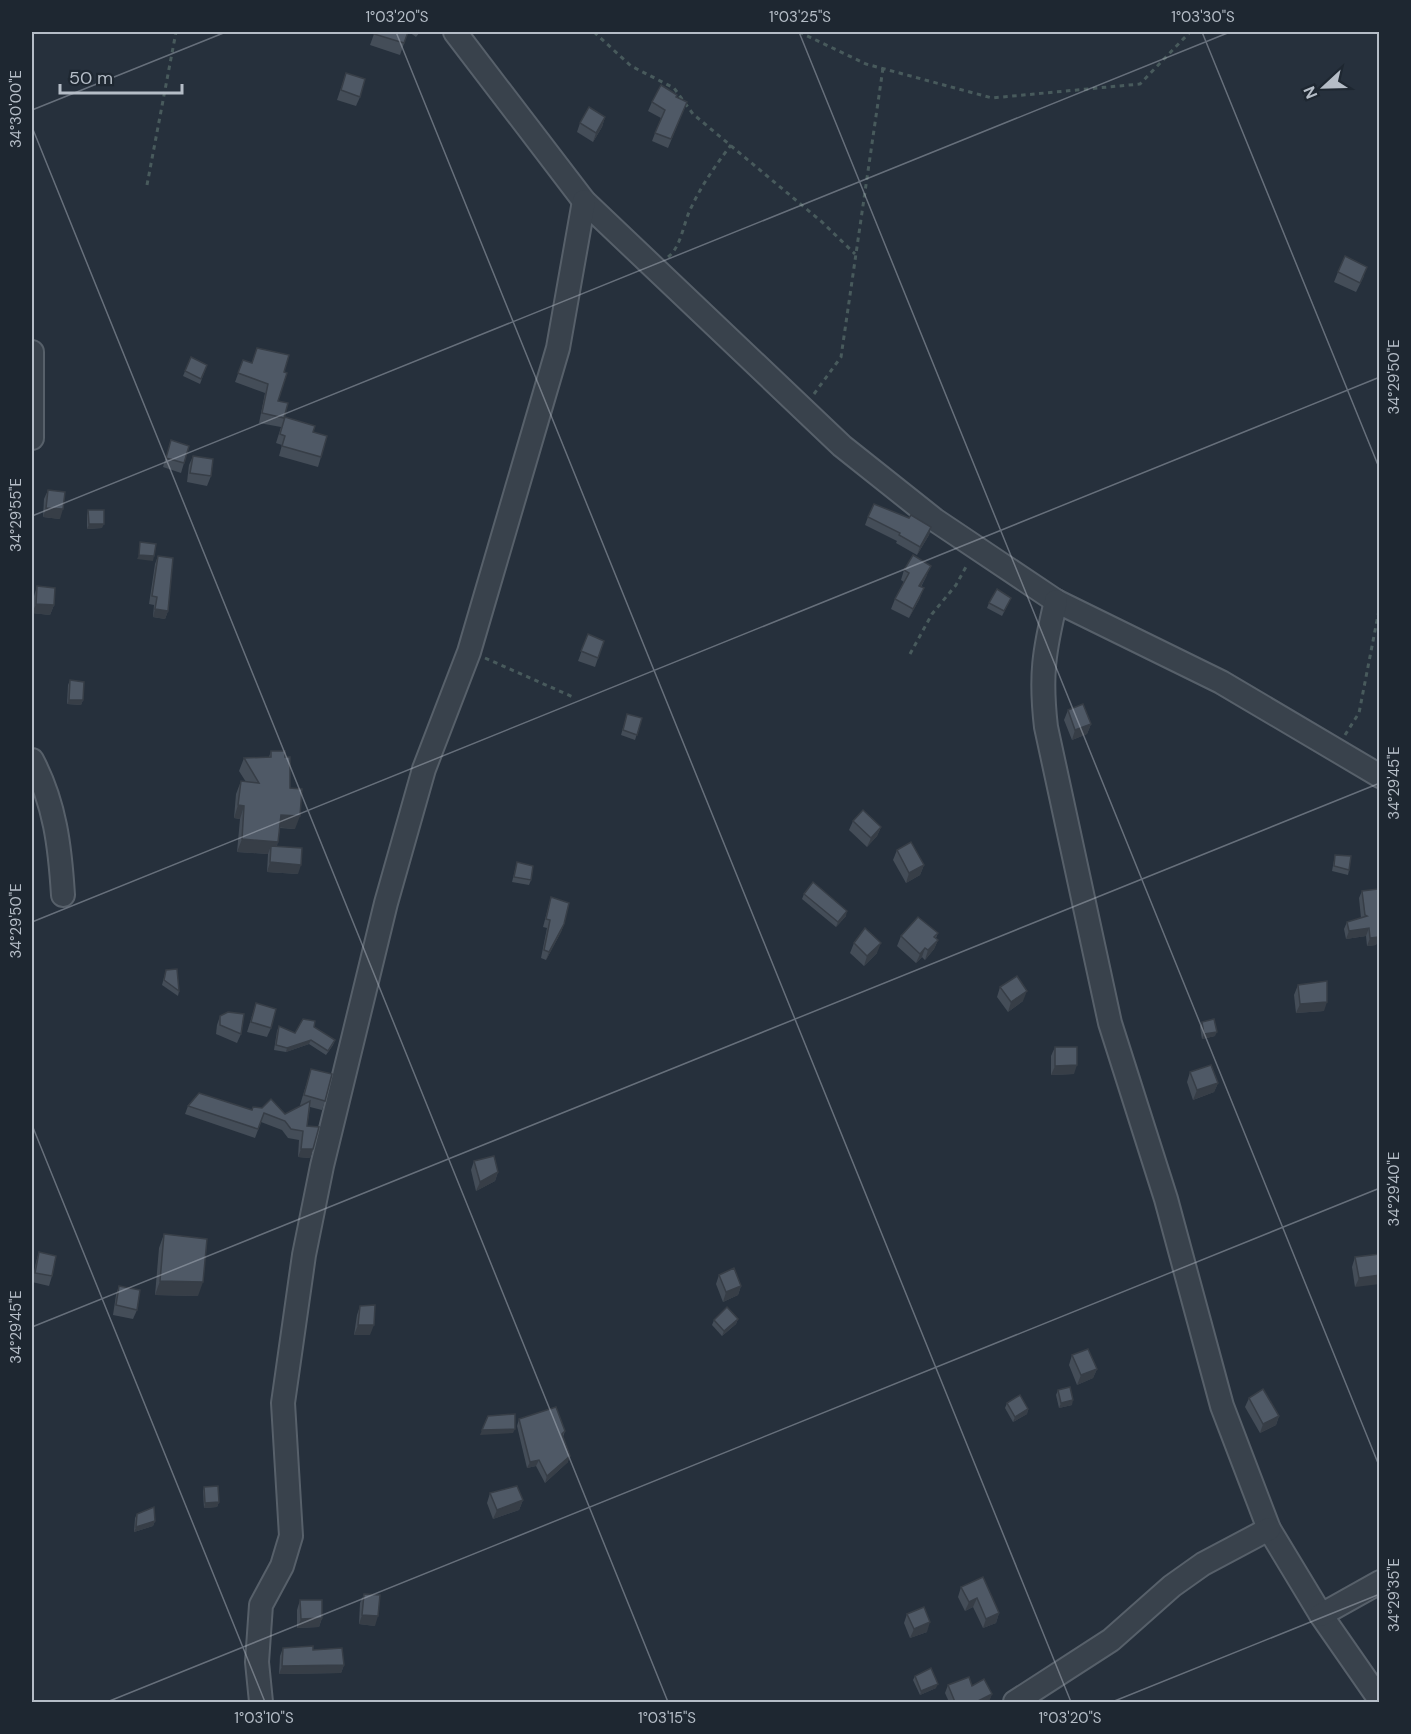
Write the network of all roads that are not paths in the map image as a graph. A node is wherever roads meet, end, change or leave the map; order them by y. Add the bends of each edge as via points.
1 (455, 32) edge
2 (584, 201) junction
3 (32, 352) edge
4 (32, 438) edge
5 (1056, 601) junction
6 (32, 760) edge
7 (1380, 776) edge
8 (63, 895) dead end
9 (1269, 1529) junction
10 (1380, 1582) edge
11 (1321, 1615) junction
12 (1380, 1700) edge
13 (261, 1702) edge
14 (1015, 1702) edge

1 - 2 street
2 - 5 street via 842,446 934,520
2 - 13 street via 558,348 469,652 424,769 386,903 312,1213 283,1403 291,1536 282,1566 261,1605 257,1662
3 - 4 street
5 - 7 street via 1221,682
5 - 9 street via 1043,654 1041,686 1046,727 1097,967 1222,1406
6 - 8 street via 45,785 59,839
9 - 11 street
9 - 14 street via 1203,1564 1111,1640
10 - 11 street
11 - 12 street

